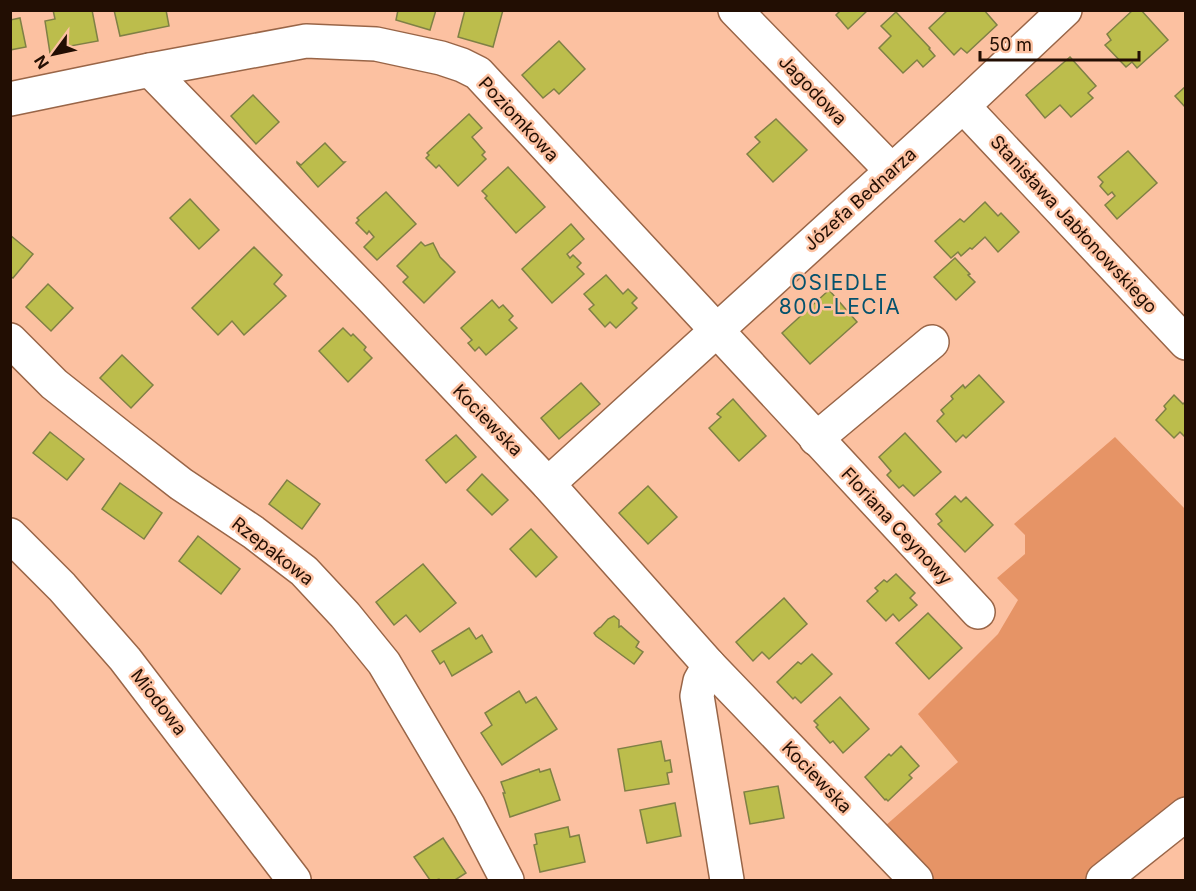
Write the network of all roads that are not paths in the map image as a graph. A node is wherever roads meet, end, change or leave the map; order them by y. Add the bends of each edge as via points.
1 (735, 10) edge
2 (1065, 10) edge
3 (150, 70) junction
4 (10, 99) edge
5 (963, 106) junction
6 (891, 170) junction
7 (716, 330) junction
8 (10, 340) edge
9 (932, 342) dead end
10 (1185, 343) edge
11 (816, 439) junction
12 (548, 484) junction
13 (10, 535) edge
14 (978, 612) dead end
15 (709, 665) junction
16 (1185, 814) edge
17 (294, 880) edge
18 (507, 880) edge
19 (727, 880) edge
20 (916, 880) edge
21 (1103, 880) edge

1 - 6 street, Jagodowa
2 - 5 street, Józefa Bednarza
3 - 4 street
3 - 7 street, Poziomkowa via 306,41 376,44 462,65 478,73
3 - 12 street, Kociewska
5 - 6 street, Józefa Bednarza
5 - 10 street, Stanisława Jabłonowskiego
6 - 7 street, Józefa Bednarza
7 - 11 street, Floriana Ceynowy
7 - 12 street, Józefa Bednarza
8 - 18 street, Rzepakowa via 54,384 122,438 304,571 345,615 384,663
9 - 11 street
11 - 14 street, Floriana Ceynowy
12 - 15 street, Kociewska
13 - 17 street, Miodowa via 125,659
15 - 19 street via 697,696
15 - 20 street, Kociewska
16 - 21 street

